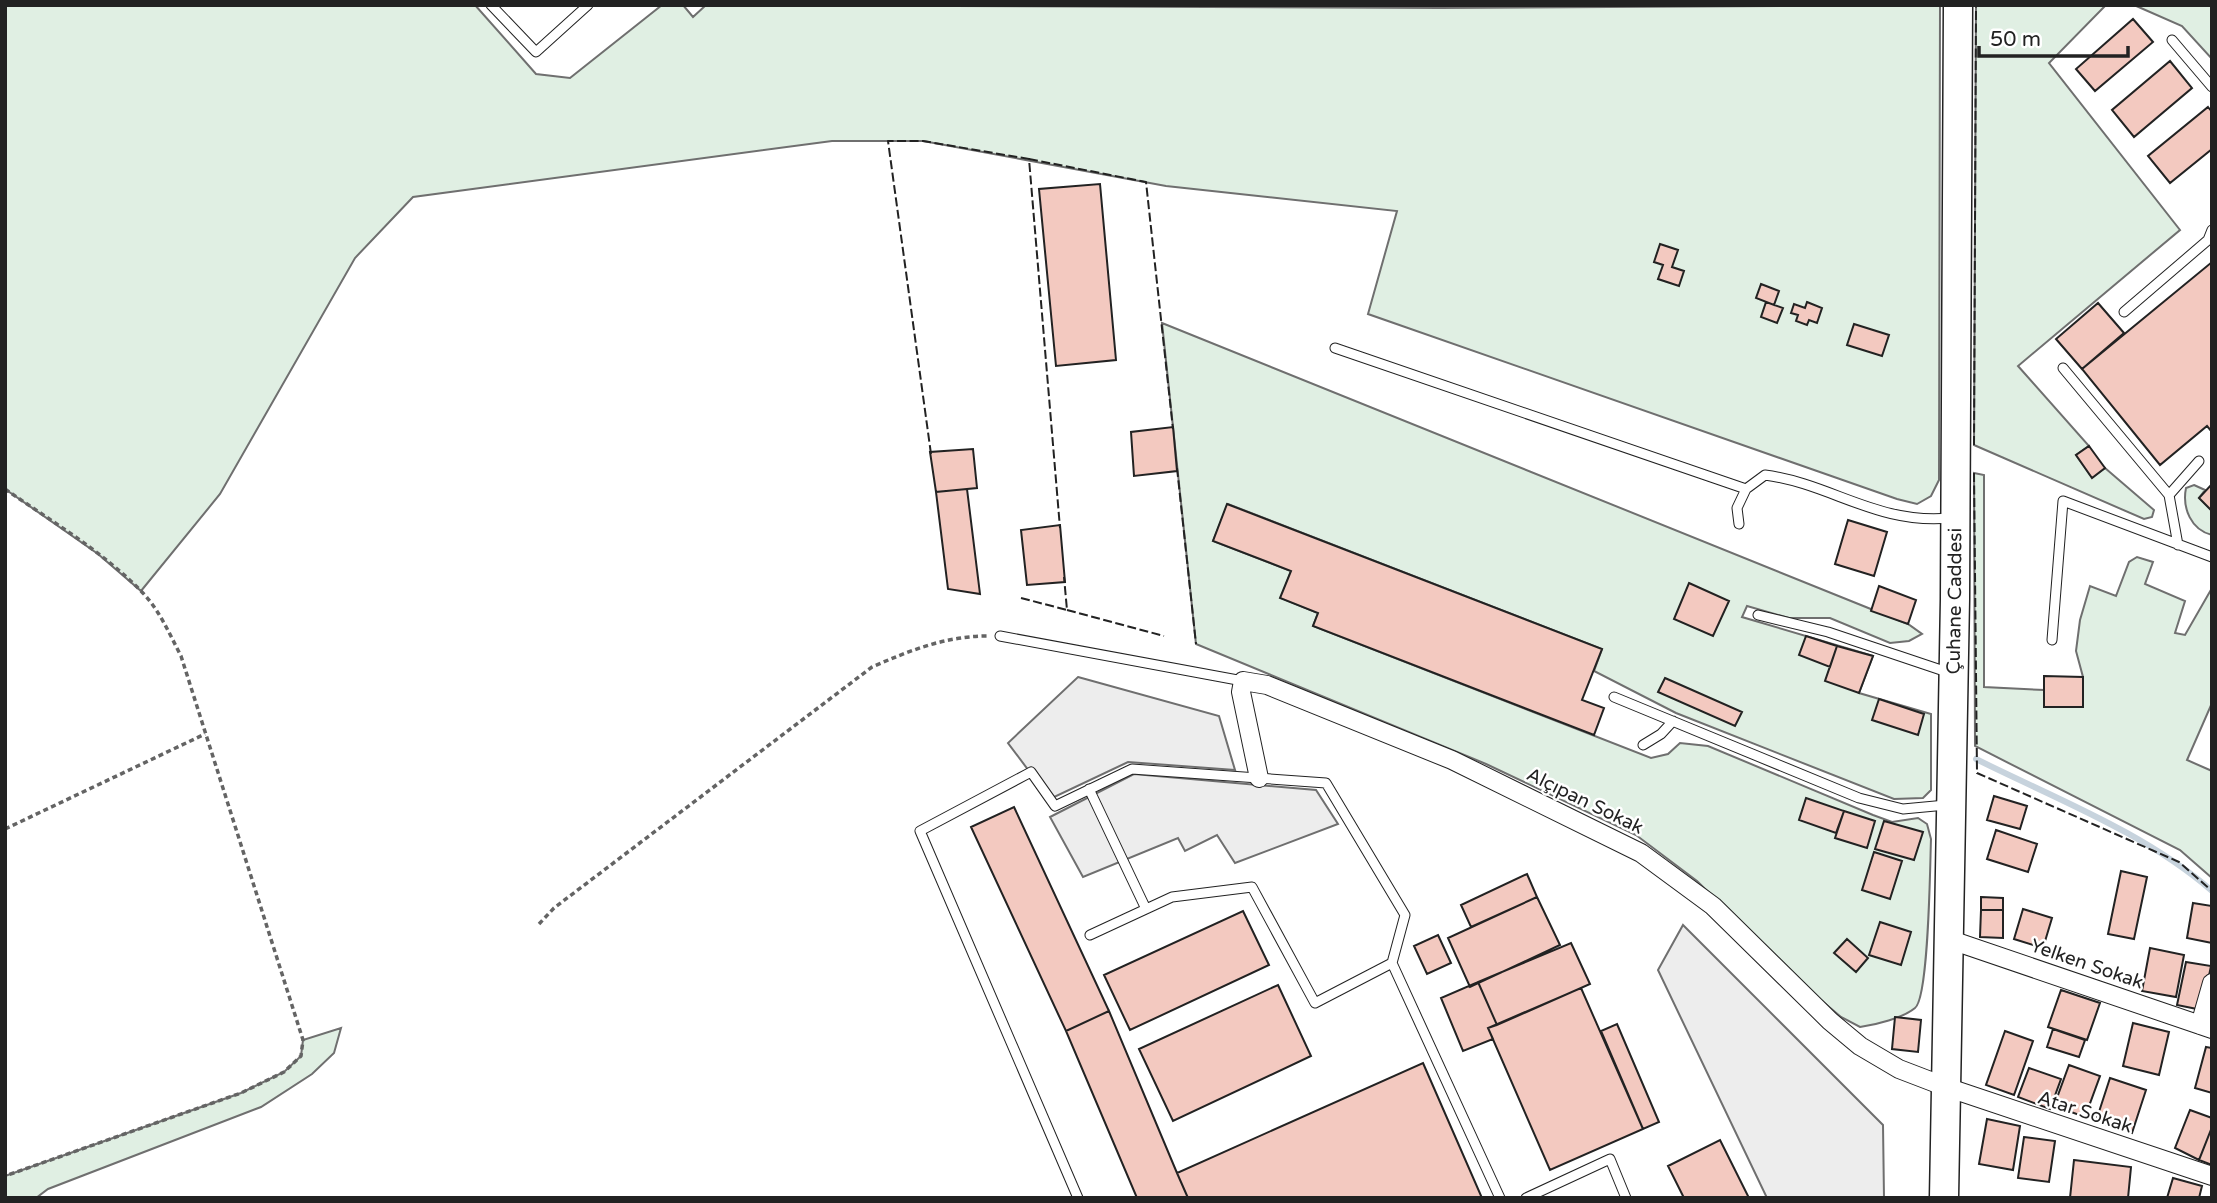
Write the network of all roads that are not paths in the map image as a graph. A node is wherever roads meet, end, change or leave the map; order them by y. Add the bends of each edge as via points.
1 (491, 5) edge
2 (588, 5) edge
3 (1958, 5) edge
4 (2172, 40) dead end
5 (2212, 87) edge
6 (2212, 230) edge
7 (2124, 312) dead end
8 (1335, 348) dead end
9 (2063, 368) dead end
10 (2199, 461) dead end
11 (1745, 489) junction
12 (2169, 495) junction
13 (1956, 517) junction
14 (1738, 524) dead end
15 (2178, 545) junction
16 (2212, 557) edge
17 (1758, 615) dead end
18 (1000, 636) road end
19 (2052, 640) dead end
20 (1954, 674) junction
21 (1243, 681) junction
22 (1614, 697) dead end
23 (1673, 721) junction
24 (1643, 745) dead end
25 (1259, 778) junction
26 (1089, 789) junction
27 (1951, 804) junction
28 (1146, 909) junction
29 (1090, 935) dead end
30 (1948, 939) junction
31 (1392, 963) junction
32 (2212, 983) edge
33 (2206, 1027) edge
34 (1946, 1087) junction
35 (2212, 1176) edge
36 (1078, 1198) edge
37 (1500, 1198) edge
38 (1527, 1198) edge
39 (1626, 1198) edge
40 (1944, 1198) edge

1 - 2 lane via 536,52
3 - 13 main road, Çuhane Caddesi
4 - 5 lane
6 - 7 lane via 2208,240
8 - 11 lane
9 - 12 lane
10 - 12 lane
11 - 13 lane via 1765,475 1786,478 1891,516 1922,521
11 - 14 lane via 1737,508
12 - 15 lane
13 - 20 main road, Çuhane Caddesi
15 - 16 lane
15 - 19 lane via 2063,501
17 - 20 lane via 1828,632
18 - 21 lane
20 - 27 main road, Çuhane Caddesi
21 - 25 street via 1241,692
21 - 34 street, Alçıpan Sokak via 1267,685 1418,746 1642,853 1713,906 1860,1046 1899,1069
22 - 23 lane
23 - 24 lane
23 - 27 lane via 1885,806 1922,809
25 - 26 lane via 1132,769
25 - 31 lane via 1326,783 1405,915
26 - 28 lane
26 - 36 lane via 1055,806 1031,772 920,831
27 - 30 main road, Çuhane Caddesi
28 - 29 lane
28 - 31 lane via 1172,897 1252,887 1315,1003
30 - 33 street, Yelken Sokak
30 - 34 main road, Çuhane Caddesi
31 - 37 lane
32 - 33 street
34 - 35 street, Atar Sokak
34 - 40 main road, Çuhane Caddesi
38 - 39 lane via 1610,1159

